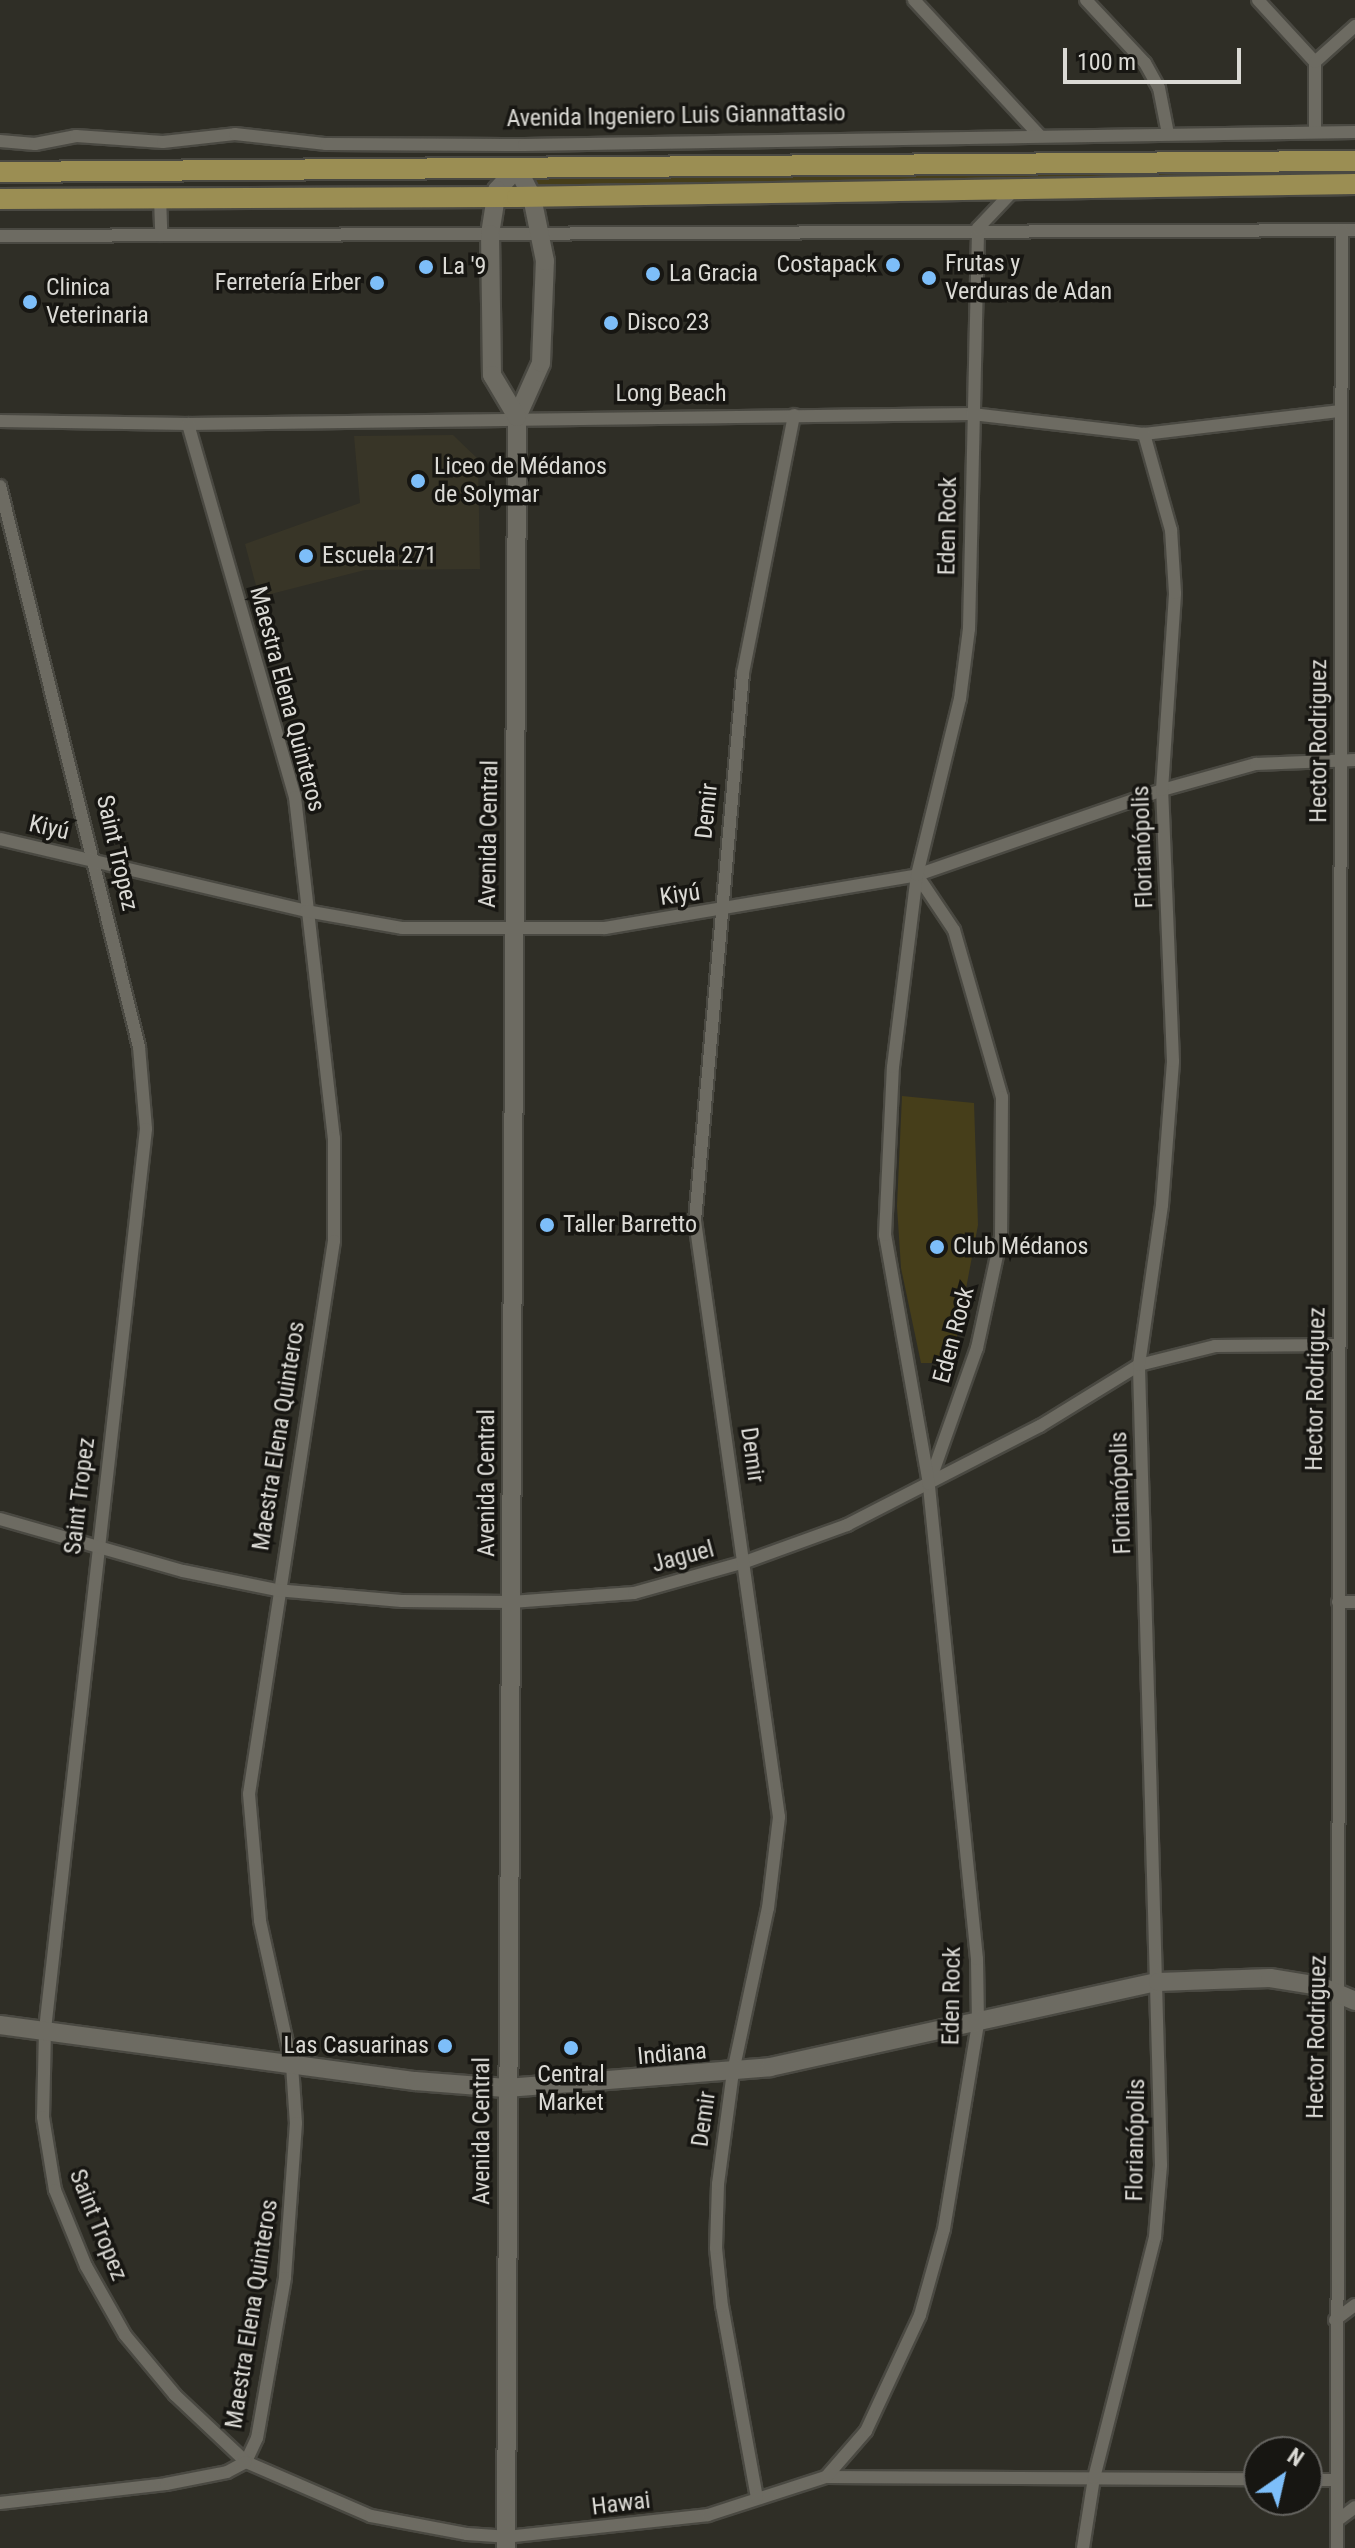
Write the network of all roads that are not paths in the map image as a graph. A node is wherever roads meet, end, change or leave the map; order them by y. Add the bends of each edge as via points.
1 (914, 0) edge
2 (1086, 0) edge
3 (1258, 0) edge
4 (1355, 26) edge
5 (1315, 62) junction
6 (1315, 132) junction
7 (1355, 132) edge
8 (1168, 134) junction
9 (1040, 136) junction
10 (0, 141) edge
11 (524, 145) junction
12 (1355, 161) edge
13 (1034, 163) junction
14 (517, 168) junction
15 (0, 172) edge
16 (1355, 184) edge
17 (1016, 187) junction
18 (160, 197) junction
19 (494, 197) junction
20 (532, 197) junction
21 (0, 199) edge
22 (978, 228) junction
23 (1349, 230) edge
24 (542, 233) junction
25 (490, 234) junction
26 (161, 235) junction
27 (0, 236) edge
28 (1355, 245) edge
29 (1341, 411) junction
30 (972, 414) junction
31 (794, 415) junction
32 (517, 417) junction
33 (0, 421) edge
34 (188, 424) junction
35 (1144, 434) junction
36 (0, 486) edge
37 (1355, 760) edge
38 (1341, 761) junction
39 (1162, 790) junction
40 (0, 839) edge
41 (97, 861) junction
42 (917, 875) junction
43 (306, 911) junction
44 (718, 912) junction
45 (512, 929) junction
46 (1355, 1266) edge
47 (1340, 1271) junction
48 (1337, 1345) junction
49 (1139, 1365) junction
50 (929, 1484) junction
51 (0, 1519) edge
52 (96, 1547) junction
53 (745, 1562) junction
54 (276, 1590) junction
55 (511, 1602) junction
56 (1338, 1602) junction
57 (1355, 1602) edge
58 (1158, 1982) junction
59 (1347, 1998) edge
60 (978, 2024) junction
61 (0, 2025) edge
62 (45, 2030) junction
63 (292, 2065) junction
64 (733, 2072) junction
65 (506, 2088) junction
66 (1355, 2305) edge
67 (1335, 2320) junction
68 (246, 2462) junction
69 (826, 2477) junction
70 (1094, 2478) junction
71 (1243, 2479) edge
72 (1323, 2480) edge
73 (1335, 2480) junction
74 (757, 2498) junction
75 (0, 2503) edge
76 (1355, 2507) edge
77 (1338, 2520) junction
78 (506, 2542) edge
79 (1083, 2548) edge
80 (1337, 2548) edge

1 - 9 street
2 - 8 street via 1145,63 1159,88
3 - 5 street
4 - 5 street
5 - 6 street
6 - 7 street, Avenida Ingeniero Luis Giannattasio
6 - 8 street, Avenida Ingeniero Luis Giannattasio
8 - 9 street, Avenida Ingeniero Luis Giannattasio
9 - 11 street, Avenida Ingeniero Luis Giannattasio
9 - 13 street
10 - 11 street, Avenida Ingeniero Luis Giannattasio via 35,144 76,136 163,142 235,134 326,144
11 - 14 street
12 - 13 main road, Avenida Ingeniero Luis Giannattasio
13 - 14 main road, Avenida Ingeniero Luis Giannattasio
14 - 15 main road, Avenida Ingeniero Luis Giannattasio
14 - 19 street
14 - 20 street, Avenida Central
16 - 17 main road
17 - 20 main road
17 - 22 street
18 - 19 main road
18 - 21 main road
18 - 26 street
19 - 20 main road
19 - 25 street
20 - 24 street, Avenida Central
22 - 23 street
22 - 24 street
22 - 30 street, Eden Rock
23 - 28 street
23 - 29 street, Hector Rodriguez
24 - 25 street
24 - 32 street, Avenida Central via 541,363
25 - 26 street
25 - 32 street via 492,375
26 - 27 street
29 - 35 street, Long Beach
29 - 38 street, Hector Rodriguez
30 - 31 street, Long Beach
30 - 35 street, Long Beach
30 - 42 street, Eden Rock via 969,629 960,699
31 - 32 street, Long Beach
31 - 44 street, Demir via 743,673
32 - 34 street, Long Beach
32 - 45 street, Avenida Central
33 - 34 street, Long Beach
34 - 43 street, Maestra Elena Quinteros via 295,797
35 - 39 street, Florianópolis via 1171,530 1175,593
36 - 41 street, Saint Tropez
37 - 38 street, Kiyú
38 - 39 street, Kiyú via 1256,764
38 - 47 street, Hector Rodriguez
39 - 42 street, Kiyú
39 - 49 street, Florianópolis via 1173,1061 1162,1205
40 - 41 street, Kiyú
41 - 43 street, Kiyú
41 - 52 street, Saint Tropez via 139,1047 146,1129
42 - 44 street, Kiyú
42 - 50 street, Eden Rock via 893,1067 885,1235
42 - 50 street, Eden Rock via 954,930 1002,1097 1001,1237 977,1348
43 - 45 street, Kiyú via 402,928
43 - 54 street, Maestra Elena Quinteros via 334,1138 334,1241
44 - 45 street, Kiyú via 605,928
44 - 53 street, Demir via 695,1221
45 - 55 street, Avenida Central
46 - 47 street
47 - 48 street, Hector Rodriguez
48 - 49 street, Jaguel via 1215,1346
48 - 56 street, Hector Rodriguez
49 - 50 street, Jaguel via 1040,1426
49 - 58 street, Florianópolis
50 - 53 street, Jaguel via 847,1525
50 - 60 street, Eden Rock via 977,1959
51 - 52 street, Jaguel
52 - 54 street, Jaguel
52 - 62 street, Saint Tropez
53 - 55 street, Jaguel via 634,1593
53 - 64 street, Demir via 779,1817 768,1908
54 - 55 street, Jaguel via 402,1601
54 - 63 street, Maestra Elena Quinteros via 249,1794 250,1849
55 - 65 street, Avenida Central
56 - 57 street
56 - 59 street, Hector Rodriguez
58 - 59 street, Indiana via 1270,1978
58 - 60 street, Indiana
58 - 70 street, Florianópolis via 1161,2165 1155,2237
59 - 67 street, Hector Rodriguez
60 - 64 street, Indiana
60 - 69 street, Eden Rock via 944,2229 920,2315 866,2431
61 - 62 street, Indiana
62 - 63 street, Indiana
62 - 68 street, Saint Tropez via 43,2117 55,2190 86,2266 125,2335 175,2395
63 - 65 street, Indiana
63 - 68 street, Maestra Elena Quinteros via 294,2207 257,2438
64 - 65 street, Indiana
64 - 74 street, Demir via 718,2184 716,2248
65 - 78 street, Avenida Central
66 - 67 street
67 - 73 street, Hector Rodriguez
68 - 75 street via 227,2472 166,2484
68 - 78 street, Hawai via 371,2516
69 - 70 street, Hawai
69 - 74 street, Hawai
70 - 71 street, Hawai
70 - 79 street, Florianópolis
72 - 73 street
73 - 77 street, Hector Rodriguez
74 - 78 street, Hawai via 708,2515
76 - 77 street
77 - 80 street, Hector Rodriguez

